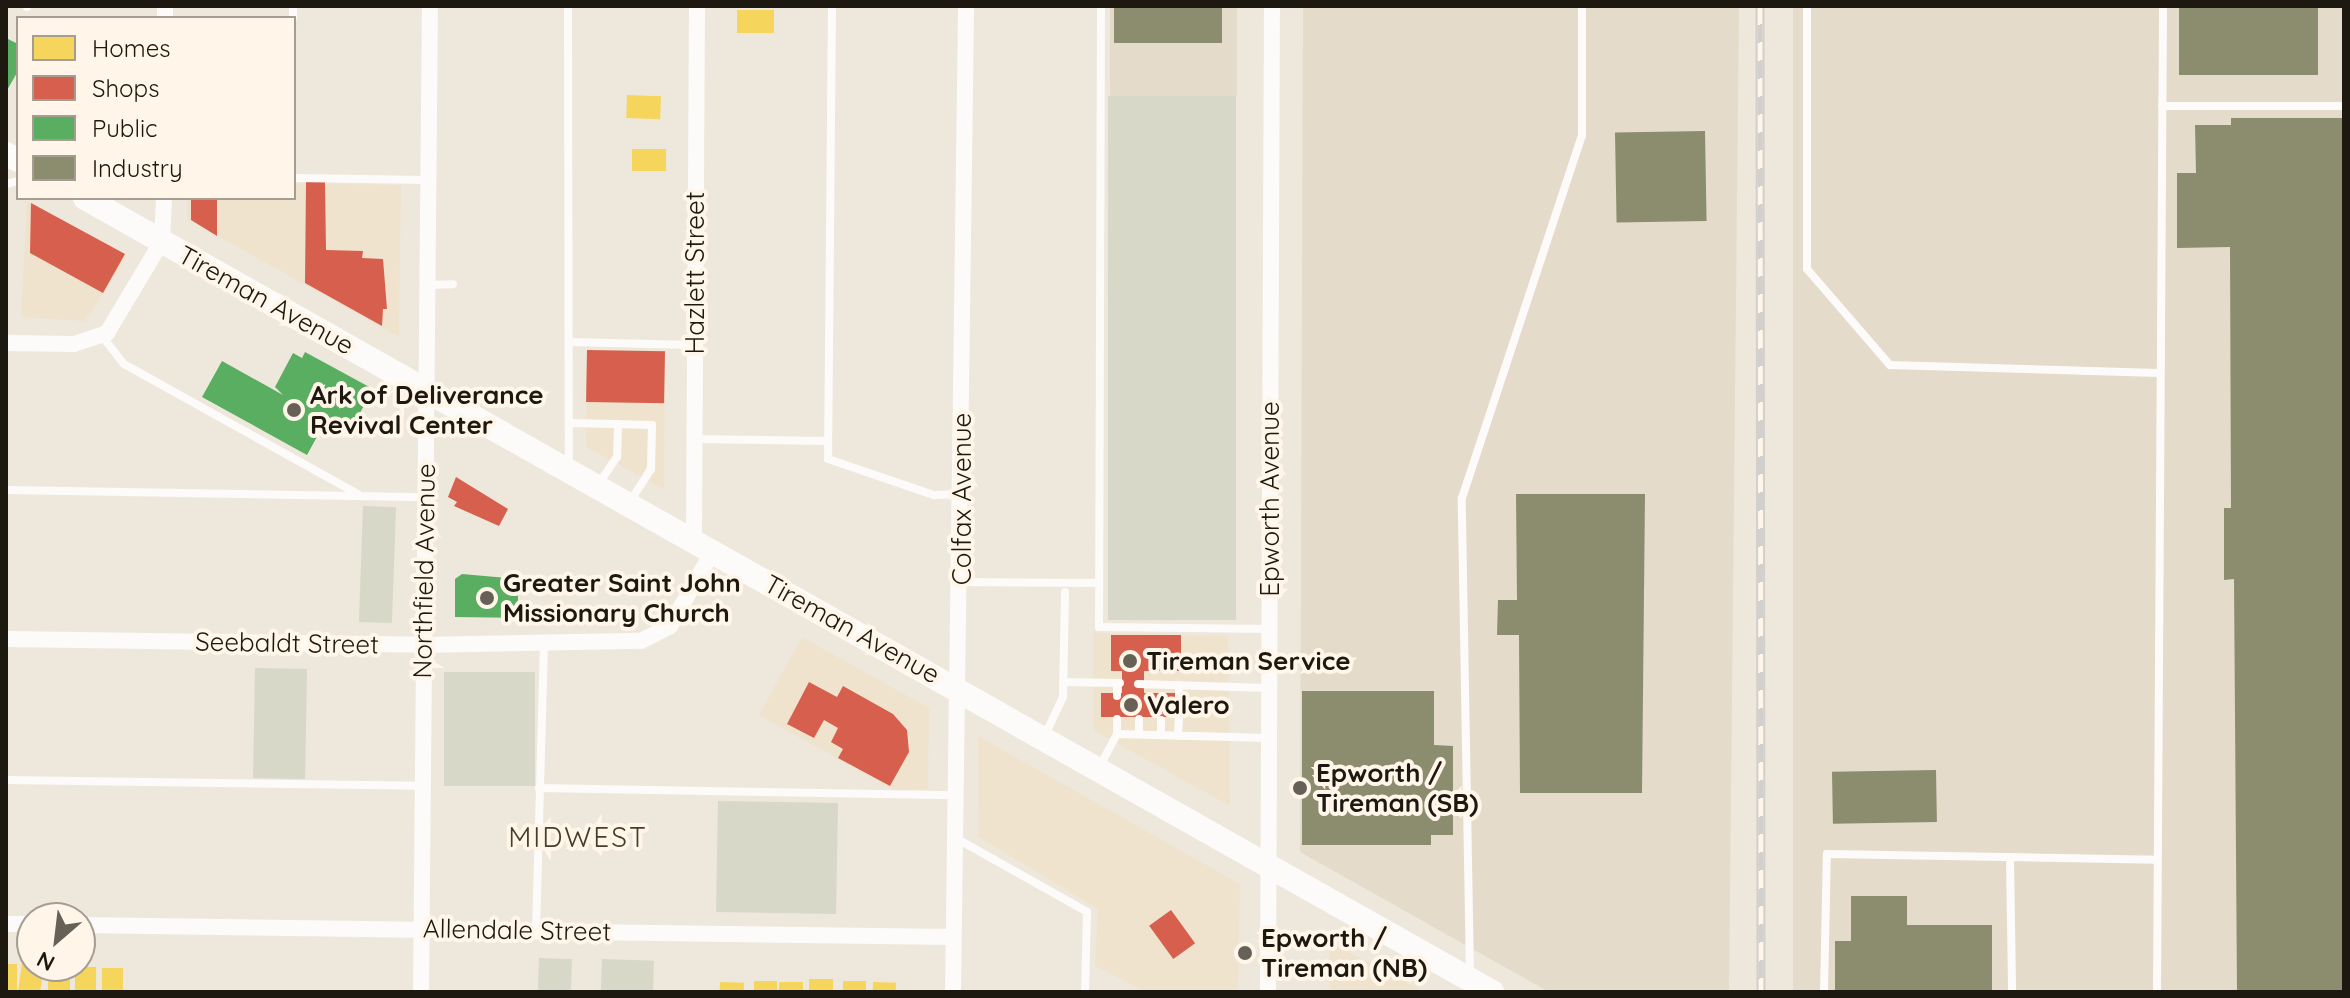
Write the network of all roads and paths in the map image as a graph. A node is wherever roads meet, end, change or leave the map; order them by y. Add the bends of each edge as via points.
1 (430, 6) edge
2 (568, 6) edge
3 (697, 6) edge
4 (832, 6) edge
5 (966, 6) edge
6 (1101, 6) edge
7 (1272, 6) edge
8 (1582, 6) edge
9 (1807, 6) edge
10 (2163, 6) edge
11 (2162, 106) junction
12 (2344, 106) edge
13 (296, 178) edge
14 (428, 180) junction
15 (89, 200) edge
16 (164, 200) edge
17 (162, 241) junction
18 (453, 284) dead end
19 (427, 285) junction
20 (102, 336) junction
21 (569, 342) junction
22 (6, 343) edge
23 (694, 345) junction
24 (2159, 373) junction
25 (425, 389) junction
26 (569, 423) junction
27 (618, 424) junction
28 (695, 439) junction
29 (827, 441) junction
30 (569, 470) junction
31 (597, 486) junction
32 (6, 490) edge
33 (962, 494) junction
34 (362, 496) junction
35 (424, 497) junction
36 (628, 503) junction
37 (703, 545) junction
38 (962, 582) junction
39 (1098, 583) junction
40 (1065, 592) dead end
41 (1270, 629) junction
42 (6, 639) edge
43 (544, 643) junction
44 (423, 645) junction
45 (1063, 682) junction
46 (1162, 685) junction
47 (1179, 685) junction
48 (1269, 688) junction
49 (958, 689) junction
50 (1117, 696) dead end
51 (1140, 696) dead end
52 (1162, 697) dead end
53 (1179, 697) dead end
54 (1117, 719) dead end
55 (1139, 719) dead end
56 (1179, 719) dead end
57 (1161, 720) dead end
58 (1117, 734) junction
59 (1139, 734) junction
60 (1161, 735) junction
61 (1178, 736) junction
62 (1044, 738) junction
63 (1269, 738) junction
64 (1098, 769) junction
65 (6, 780) edge
66 (422, 786) junction
67 (539, 788) junction
68 (954, 795) junction
69 (954, 836) junction
70 (2010, 858) junction
71 (2157, 860) junction
72 (1269, 866) junction
73 (96, 925) edge
74 (422, 929) junction
75 (536, 931) junction
76 (953, 937) junction
77 (1470, 980) junction
78 (421, 992) edge
79 (953, 992) edge
80 (1085, 992) edge
81 (1268, 992) edge
82 (1492, 992) edge
83 (1824, 992) edge
84 (2012, 992) edge
85 (2157, 992) edge

1 - 14 street, Northfield Avenue
2 - 21 lane
3 - 23 street, Hazlett Street
4 - 29 lane
5 - 33 street, Colfax Avenue
6 - 39 lane
7 - 41 street, Epworth Avenue
8 - 77 lane via 1582,136 1462,498
9 - 24 lane via 1807,269 1890,365
10 - 11 lane
11 - 12 lane
11 - 24 lane
13 - 14 lane
14 - 19 street, Northfield Avenue
15 - 17 street, Tireman Avenue
16 - 17 street
17 - 20 street via 115,323
17 - 25 street, Tireman Avenue
18 - 19 lane
19 - 25 street, Northfield Avenue
20 - 22 street via 74,344
20 - 34 lane via 124,364
21 - 23 lane
21 - 26 lane
23 - 28 street, Hazlett Street
24 - 71 lane
25 - 30 street, Tireman Avenue
25 - 35 street, Northfield Avenue
26 - 27 lane
26 - 30 lane
27 - 31 lane via 617,457
27 - 36 lane via 652,425 651,469
28 - 29 lane
28 - 37 street, Hazlett Street
29 - 33 lane via 828,459 934,495
30 - 31 street, Tireman Avenue
31 - 36 street, Tireman Avenue
32 - 34 lane
33 - 38 street, Colfax Avenue
34 - 35 lane
35 - 44 street, Northfield Avenue
36 - 37 street, Tireman Avenue
37 - 43 street, Seebaldt Street via 670,626 656,635 641,641
37 - 49 street, Tireman Avenue
38 - 39 lane
38 - 49 street, Colfax Avenue
39 - 41 lane via 1099,627
40 - 45 lane
41 - 48 street, Epworth Avenue
42 - 44 street, Seebaldt Street
43 - 44 street, Seebaldt Street
43 - 67 lane
44 - 66 street, Northfield Avenue
45 - 50 lane via 1118,683
45 - 62 lane via 1063,697
46 - 47 lane
46 - 51 lane via 1139,684
46 - 52 lane
47 - 48 lane
47 - 53 lane
48 - 63 street, Epworth Avenue
49 - 62 street, Tireman Avenue
49 - 68 street, Colfax Avenue
54 - 58 lane
55 - 59 lane
56 - 61 lane
57 - 60 lane
58 - 59 lane
58 - 64 lane
59 - 60 lane
60 - 61 lane
61 - 63 lane
62 - 64 street, Tireman Avenue
63 - 72 street, Epworth Avenue
64 - 72 street, Tireman Avenue
65 - 66 lane
66 - 74 street, Northfield Avenue
67 - 68 lane
67 - 75 lane
68 - 69 street, Colfax Avenue
69 - 76 street, Colfax Avenue
69 - 80 lane via 1087,912
70 - 71 lane
70 - 83 lane via 1827,854
70 - 84 lane
71 - 85 lane
72 - 77 street, Tireman Avenue
72 - 81 street, Epworth Avenue
73 - 74 street, Allendale Street
74 - 75 street, Allendale Street
74 - 78 street, Northfield Avenue
75 - 76 street, Allendale Street
76 - 79 street, Colfax Avenue
77 - 82 street, Tireman Avenue

